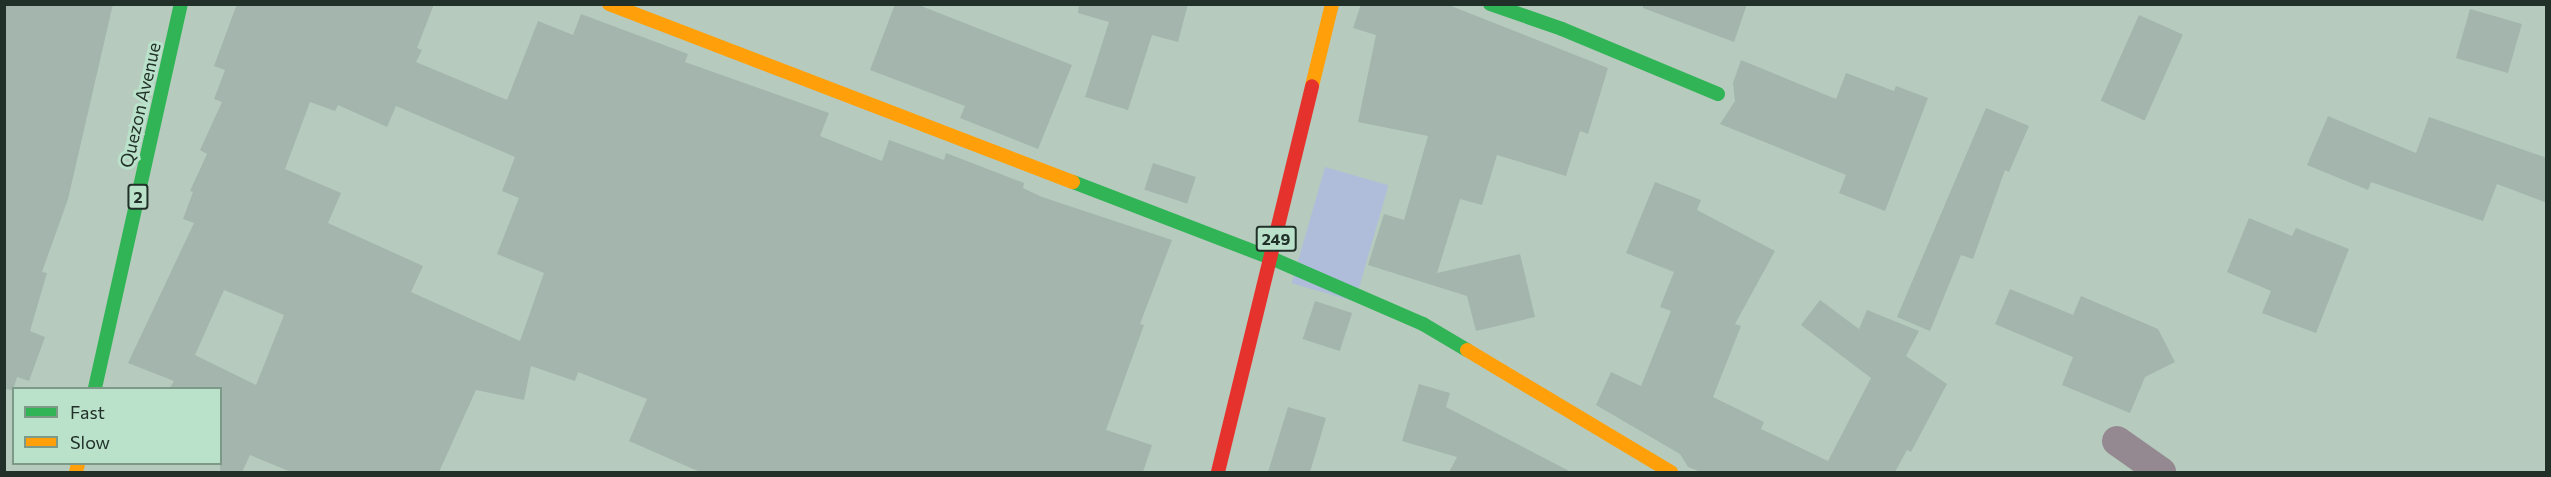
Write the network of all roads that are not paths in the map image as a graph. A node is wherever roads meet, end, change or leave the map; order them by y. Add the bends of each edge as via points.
1 (181, 4) edge
2 (609, 4) edge
3 (1332, 4) edge
4 (1490, 4) edge
5 (1718, 94) dead end
6 (1271, 258) junction
7 (95, 387) edge
8 (2117, 441) dead end
9 (1218, 472) edge
10 (1671, 472) edge
11 (2161, 472) edge

1 - 7 main road, Quezon Avenue / 2
2 - 6 main road
3 - 6 main road, 249
4 - 5 main road via 1562,29
6 - 9 main road, 249
6 - 10 main road via 1423,324
8 - 11 street

